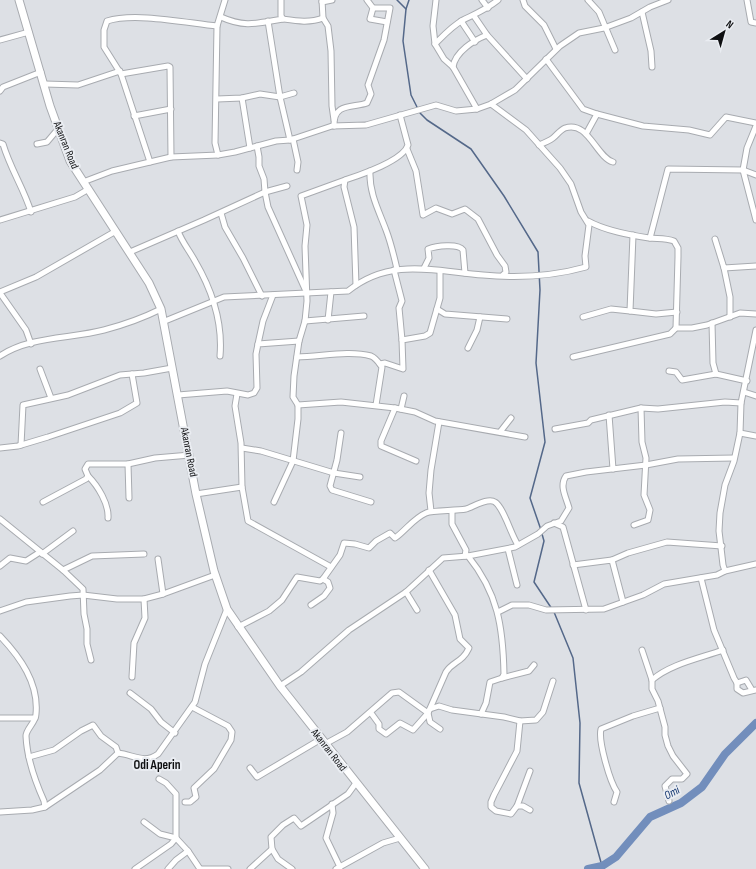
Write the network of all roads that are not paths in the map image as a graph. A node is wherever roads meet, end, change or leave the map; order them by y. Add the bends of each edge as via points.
1 (19, 0) edge
2 (225, 0) edge
3 (281, 0) edge
4 (332, 0) edge
5 (367, 0) edge
6 (436, 0) edge
7 (482, 0) edge
8 (498, 0) edge
9 (523, 0) edge
10 (588, 0) edge
11 (648, 0) edge
12 (668, 0) edge
13 (746, 0) edge
14 (322, 1) edge
15 (650, 7) junction
16 (373, 8) junction
17 (488, 8) junction
18 (642, 12) junction
19 (474, 16) junction
20 (220, 17) junction
21 (324, 18) junction
22 (283, 19) junction
23 (268, 21) junction
24 (461, 21) junction
25 (387, 22) junction
26 (756, 24) edge
27 (217, 26) junction
28 (604, 28) junction
29 (29, 32) junction
30 (487, 35) junction
31 (0, 40) edge
32 (475, 42) junction
33 (435, 44) junction
34 (556, 50) junction
35 (615, 50) dead end
36 (546, 59) junction
37 (453, 67) junction
38 (652, 67) dead end
39 (42, 72) junction
40 (121, 72) junction
41 (527, 79) junction
42 (45, 84) junction
43 (0, 91) edge
44 (294, 93) dead end
45 (280, 97) junction
46 (242, 98) junction
47 (217, 99) junction
48 (491, 104) junction
49 (171, 108) junction
50 (477, 109) junction
51 (597, 114) junction
52 (400, 115) junction
53 (134, 116) junction
54 (334, 123) junction
55 (756, 124) edge
56 (58, 129) junction
57 (586, 134) junction
58 (292, 139) junction
59 (0, 143) edge
60 (37, 144) dead end
61 (539, 145) junction
62 (257, 146) junction
63 (250, 148) junction
64 (407, 149) junction
65 (218, 155) junction
66 (171, 157) junction
67 (150, 162) junction
68 (613, 162) dead end
69 (297, 170) dead end
70 (743, 170) junction
71 (370, 171) junction
72 (756, 175) edge
73 (345, 180) junction
74 (83, 182) junction
75 (287, 186) dead end
76 (87, 190) junction
77 (264, 192) junction
78 (31, 212) junction
79 (221, 213) junction
80 (0, 220) edge
81 (756, 220) edge
82 (591, 224) junction
83 (116, 231) junction
84 (178, 231) junction
85 (633, 235) junction
86 (650, 238) junction
87 (715, 239) dead end
88 (130, 252) junction
89 (756, 266) edge
90 (424, 268) junction
91 (724, 268) junction
92 (396, 269) junction
93 (440, 271) junction
94 (465, 273) junction
95 (503, 275) junction
96 (356, 285) junction
97 (0, 292) edge
98 (331, 292) junction
99 (307, 293) junction
100 (273, 295) junction
101 (262, 296) junction
102 (215, 300) junction
103 (161, 309) junction
104 (437, 309) junction
105 (630, 311) junction
106 (677, 312) junction
107 (756, 314) edge
108 (364, 316) dead end
109 (480, 317) junction
110 (730, 317) junction
111 (583, 318) dead end
112 (507, 319) dead end
113 (328, 320) junction
114 (164, 321) junction
115 (305, 321) junction
116 (712, 323) junction
117 (676, 328) junction
118 (756, 333) edge
119 (402, 340) junction
120 (299, 341) junction
121 (31, 344) junction
122 (258, 344) junction
123 (468, 348) dead end
124 (0, 356) edge
125 (220, 356) dead end
126 (297, 357) junction
127 (573, 357) dead end
128 (380, 364) junction
129 (750, 364) junction
130 (756, 366) edge
131 (172, 368) junction
132 (40, 369) dead end
133 (669, 371) dead end
134 (132, 374) junction
135 (716, 374) junction
136 (747, 381) junction
137 (744, 392) junction
138 (237, 394) junction
139 (178, 395) junction
140 (404, 396) dead end
141 (756, 396) edge
142 (51, 398) junction
143 (741, 403) junction
144 (298, 405) junction
145 (376, 405) junction
146 (395, 408) junction
147 (642, 408) junction
148 (401, 409) junction
149 (609, 415) junction
150 (511, 418) dead end
151 (439, 422) junction
152 (555, 429) dead end
153 (500, 432) junction
154 (341, 433) dead end
155 (740, 433) junction
156 (756, 436) edge
157 (525, 437) dead end
158 (21, 445) junction
159 (0, 448) edge
160 (242, 448) junction
161 (190, 455) junction
162 (734, 458) junction
163 (293, 461) junction
164 (416, 461) dead end
165 (128, 464) junction
166 (646, 465) junction
167 (612, 469) junction
168 (334, 473) junction
169 (88, 476) junction
170 (360, 477) dead end
171 (242, 487) junction
172 (196, 494) junction
173 (129, 498) dead end
174 (42, 502) dead end
175 (274, 502) dead end
176 (371, 502) dead end
177 (431, 511) junction
178 (452, 512) junction
179 (108, 518) dead end
180 (0, 519) edge
181 (554, 523) junction
182 (634, 525) dead end
183 (73, 531) dead end
184 (518, 545) junction
185 (722, 546) junction
186 (508, 548) junction
187 (41, 553) junction
188 (144, 554) dead end
189 (467, 556) junction
190 (158, 559) dead end
191 (612, 560) junction
192 (756, 564) edge
193 (573, 565) junction
194 (0, 566) edge
195 (331, 567) junction
196 (63, 570) junction
197 (429, 570) junction
198 (725, 571) junction
199 (215, 575) junction
200 (701, 578) junction
201 (323, 579) junction
202 (518, 584) dead end
203 (406, 592) junction
204 (163, 594) junction
205 (83, 595) junction
206 (144, 599) junction
207 (623, 602) junction
208 (311, 605) dead end
209 (227, 609) junction
210 (417, 610) dead end
211 (586, 610) junction
212 (0, 611) edge
213 (498, 612) junction
214 (238, 627) junction
215 (0, 636) edge
216 (642, 650) dead end
217 (723, 650) junction
218 (91, 660) dead end
219 (534, 665) dead end
220 (132, 677) dead end
221 (502, 678) junction
222 (652, 680) junction
223 (553, 681) dead end
224 (737, 683) junction
225 (280, 686) junction
226 (754, 690) edge
227 (130, 693) dead end
228 (192, 707) junction
229 (660, 708) junction
230 (429, 711) junction
231 (371, 713) junction
232 (481, 714) junction
233 (0, 718) edge
234 (35, 718) junction
235 (520, 721) junction
236 (440, 729) dead end
237 (175, 733) junction
238 (323, 742) junction
239 (118, 753) junction
240 (29, 757) junction
241 (250, 768) dead end
242 (530, 771) dead end
243 (159, 779) dead end
244 (356, 783) junction
245 (669, 801) dead end
246 (185, 802) dead end
247 (614, 802) dead end
248 (332, 804) junction
249 (517, 806) junction
250 (45, 807) junction
251 (530, 810) dead end
252 (0, 812) edge
253 (144, 822) dead end
254 (176, 838) junction
255 (400, 838) junction
256 (272, 849) junction
257 (188, 851) junction
258 (338, 868) edge
259 (135, 869) edge
260 (168, 869) edge
261 (200, 869) edge
262 (228, 869) edge
263 (250, 869) edge
264 (292, 869) edge
265 (425, 869) edge

1 - 29 main road, Akanran Road
2 - 20 street
3 - 22 street
4 - 14 street
5 - 16 street
6 - 33 street via 433,26
7 - 17 street
8 - 17 street
9 - 34 street via 525,6 544,25
10 - 28 street via 599,12
11 - 15 street
12 - 15 street
13 - 26 street via 752,22
14 - 21 street
15 - 18 street
16 - 25 street via 370,19
16 - 25 street via 390,8
17 - 19 street
18 - 28 street
18 - 38 street
19 - 24 street
19 - 30 street
20 - 23 street via 230,22 248,25
20 - 27 street
21 - 22 street via 300,22
21 - 54 street via 328,26 331,51
22 - 23 street
23 - 45 street
24 - 32 street
24 - 33 street
25 - 54 street via 384,40 368,85 371,94 367,103 347,106 339,112
27 - 40 street via 141,18 118,18 107,21 104,47
27 - 47 street
28 - 34 street via 579,34
28 - 35 street
29 - 31 street
29 - 39 main road, Akanran Road
30 - 32 street
30 - 41 street
32 - 37 street via 454,59
33 - 37 street via 444,59
34 - 36 street
36 - 41 street
36 - 51 street via 583,109
37 - 50 street
39 - 42 main road, Akanran Road
39 - 43 street
40 - 42 street via 78,85
40 - 49 street via 168,66
40 - 53 street
41 - 48 street via 515,90
42 - 56 main road, Akanran Road
44 - 45 street
45 - 46 street via 260,94
45 - 58 street
46 - 47 street
46 - 63 street
47 - 65 street via 215,143
48 - 50 street
48 - 61 street via 526,130
49 - 53 street
49 - 66 street
50 - 52 street via 456,111 436,105
51 - 55 street via 643,126 690,130 704,135 710,135 726,117
51 - 57 street
52 - 54 street via 366,125
52 - 64 street
53 - 67 street
54 - 58 street
55 - 70 street via 747,148
56 - 60 street via 47,142
56 - 74 main road, Akanran Road via 70,161
57 - 61 street via 572,127 564,128 554,138
57 - 68 street via 604,157
58 - 62 street
58 - 69 street via 298,162
59 - 78 street via 3,144 8,162
61 - 82 street via 571,184 581,212
62 - 63 street
62 - 77 street via 260,157 258,166 264,179
63 - 65 street
64 - 71 street
64 - 95 street via 416,171 424,215 436,208 452,214 465,209 472,213 505,266 506,272
65 - 66 street
66 - 67 street
67 - 74 street via 112,171
70 - 72 street
70 - 81 street
70 - 86 street via 668,169
71 - 73 street
71 - 92 street via 375,204 387,232
73 - 96 street via 344,187 354,227
73 - 99 street via 301,196 307,225
74 - 76 main road, Akanran Road
75 - 77 street
76 - 78 street via 75,197
76 - 83 main road, Akanran Road
77 - 79 street
77 - 99 street
78 - 80 street
79 - 84 street
79 - 101 street via 225,226
82 - 85 street
82 - 95 street via 585,256 586,267 552,274
83 - 88 main road, Akanran Road
83 - 97 street via 36,277
84 - 88 street
84 - 102 street
85 - 86 street
85 - 105 street
86 - 106 street via 674,241 678,248
87 - 91 street
88 - 103 main road, Akanran Road via 150,283
89 - 91 street
90 - 92 street
90 - 93 street
90 - 94 street via 429,258 428,249 458,246 463,250
91 - 110 street via 730,297
92 - 96 street
92 - 119 street via 402,301 399,308
93 - 94 street
93 - 104 street via 440,298
94 - 95 street
96 - 98 street via 348,291
97 - 121 street via 26,330
98 - 99 street
98 - 113 street
99 - 100 street
99 - 115 street
100 - 101 street
100 - 122 street
101 - 102 street via 224,297
102 - 114 street
102 - 125 street via 221,337
103 - 114 main road, Akanran Road
103 - 121 street via 141,319 104,330
104 - 109 street via 444,314
104 - 119 street via 430,333
105 - 106 street via 656,314
105 - 111 street via 611,309
106 - 117 street
107 - 110 street via 740,313
108 - 113 street
109 - 112 street
109 - 123 street
110 - 116 street
113 - 115 street
114 - 131 main road, Akanran Road
115 - 120 street
116 - 117 street via 692,328
116 - 135 street via 713,362
117 - 127 street via 670,334
118 - 129 street
119 - 128 street via 403,369 385,363
120 - 122 street
120 - 126 street
121 - 124 street
122 - 138 street via 254,393
126 - 128 street via 361,355 371,356
126 - 144 street via 293,397
128 - 145 street via 382,367
129 - 130 street
129 - 136 street
131 - 134 street
131 - 139 main road, Akanran Road
132 - 142 street
133 - 135 street via 676,372 682,380
134 - 142 street via 120,375 68,395
134 - 158 street via 137,403 120,413
135 - 136 street
136 - 137 street
137 - 141 street
137 - 143 street
138 - 139 street via 227,391
138 - 160 street via 236,406
139 - 161 main road, Akanran Road
140 - 148 street
142 - 158 street via 23,405
143 - 147 street
143 - 155 street
144 - 145 street via 341,402
144 - 163 street
145 - 146 street
146 - 148 street
146 - 164 street via 381,446
147 - 149 street
147 - 166 street via 642,442
148 - 151 street
149 - 152 street via 588,423
149 - 167 street
150 - 153 street
151 - 153 street
151 - 177 street via 431,470
153 - 157 street
154 - 168 street
155 - 156 street
155 - 162 street
158 - 159 street
160 - 163 street
160 - 171 street
161 - 165 street via 155,458
161 - 172 main road, Akanran Road
162 - 166 street via 678,459
162 - 185 street via 725,485 720,513 719,531
163 - 168 street
163 - 175 street
165 - 169 street via 88,464 85,469
165 - 173 street
166 - 167 street
166 - 182 street via 644,495 650,510 648,520
167 - 181 street via 566,476 562,487 568,508 561,521
168 - 170 street
168 - 176 street via 330,486 332,490
169 - 174 street via 72,488
169 - 179 street via 108,509
171 - 172 street
171 - 195 street via 248,521
172 - 199 main road, Akanran Road
177 - 178 street
177 - 195 street via 420,516 395,538 390,533 376,540 369,548 344,543 340,555
178 - 184 street via 494,501
178 - 189 street via 452,524
180 - 187 street
181 - 184 street
181 - 193 street via 563,527
183 - 187 street
184 - 186 street
185 - 191 street via 667,542
185 - 198 street
186 - 189 street
186 - 202 street
187 - 194 street via 26,560 10,558
187 - 196 street
188 - 196 street via 92,556
189 - 197 street via 443,558
189 - 213 street via 483,574
190 - 204 street
191 - 193 street
191 - 207 street
192 - 198 street
193 - 211 street
195 - 201 street
196 - 205 street via 83,589
197 - 203 street
197 - 230 street via 455,615 460,639 469,648 462,660 446,672
198 - 200 street
199 - 204 street
199 - 209 main road, Akanran Road
200 - 207 street via 664,584
200 - 217 street via 714,630
201 - 208 street via 328,582 330,588
201 - 214 street via 320,581 297,577 282,600 269,611
203 - 210 street
203 - 225 street via 349,630 301,672
204 - 206 street
205 - 206 street
205 - 212 street via 26,602
205 - 218 street via 87,644
206 - 220 street via 145,618 134,643
207 - 211 street via 604,609
209 - 214 main road, Akanran Road
209 - 228 street via 205,664
211 - 213 street via 546,610 529,605 512,605
213 - 221 street via 503,643
214 - 225 main road, Akanran Road
215 - 234 street via 31,678
216 - 222 street
217 - 222 street via 678,666
217 - 224 street
219 - 221 street via 529,672
221 - 232 street via 490,682 486,704
222 - 229 street via 652,690
223 - 235 street via 543,712 536,720
224 - 226 street via 746,680
224 - 226 street via 737,689 744,693
225 - 238 main road, Akanran Road
227 - 237 street
228 - 237 street
228 - 246 street via 228,726 232,732 231,740 214,769 194,788 196,797 190,802
229 - 245 street via 670,752 687,774 682,779 672,779 665,786
229 - 247 street via 601,729 599,736 602,752 611,783 617,792
230 - 231 street via 399,692 387,696
230 - 231 street via 414,730 400,723 386,734 379,729 379,724
230 - 232 street via 439,706
230 - 236 street via 430,722
231 - 238 street via 347,732
232 - 235 street
233 - 234 street
234 - 240 street via 26,734
235 - 249 street via 517,751 490,802 496,811 508,814
237 - 239 street via 150,760
238 - 241 street via 257,777
238 - 244 main road, Akanran Road
239 - 240 street via 116,747 101,736 93,725 54,750
239 - 250 street via 100,770
240 - 250 street
242 - 249 street
243 - 254 street via 176,794
244 - 248 street via 348,794
244 - 255 main road, Akanran Road
248 - 256 street via 301,826 294,818 283,825 271,837
248 - 258 street via 333,813 326,838
249 - 251 street
250 - 252 street
253 - 254 street via 160,834
254 - 257 street
254 - 259 street
255 - 258 street via 383,844
255 - 265 main road, Akanran Road
256 - 263 street
256 - 264 street via 278,859
257 - 260 street
257 - 261 street
261 - 262 street

